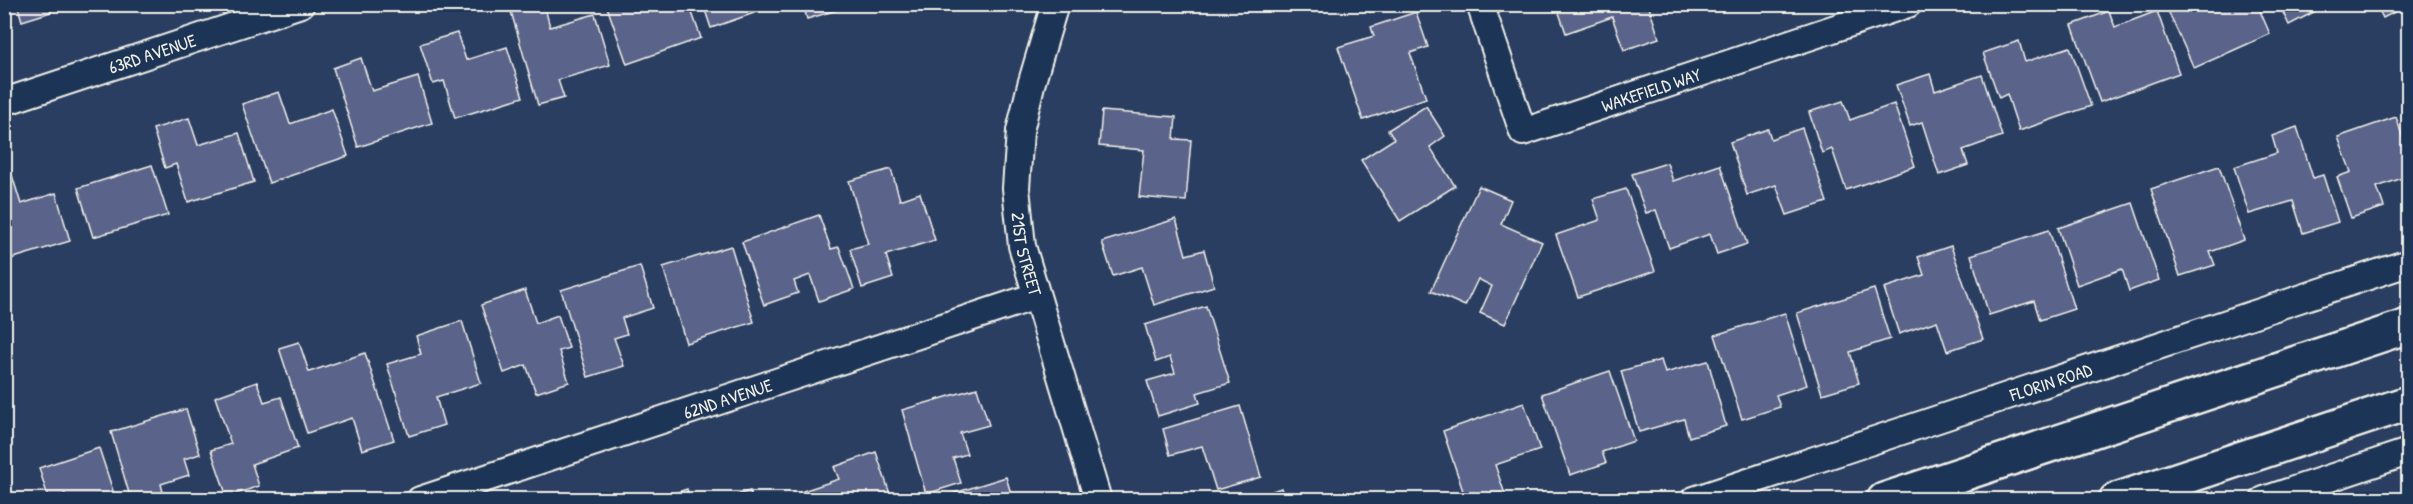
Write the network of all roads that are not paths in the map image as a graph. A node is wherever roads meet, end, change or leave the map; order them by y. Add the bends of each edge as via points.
1 (301, 4) edge
2 (1055, 4) edge
3 (1480, 4) edge
4 (1908, 4) edge
5 (4, 102) edge
6 (2409, 263) edge
7 (1036, 296) junction
8 (2409, 326) edge
9 (2409, 403) edge
10 (2409, 452) edge
11 (420, 500) edge
12 (1098, 500) edge
13 (1694, 500) edge
14 (1884, 500) edge
15 (2116, 500) edge
16 (2264, 500) edge

1 - 5 street, 63RD AVENUE
2 - 7 street, 21ST STREET via 1020,131 1016,188 1022,246
3 - 4 street, WAKEFIELD WAY via 1523,132
6 - 13 street, FLORIN ROAD
7 - 11 street, 62ND AVENUE
7 - 12 street, 21ST STREET
8 - 14 main road
9 - 15 main road
10 - 16 street

